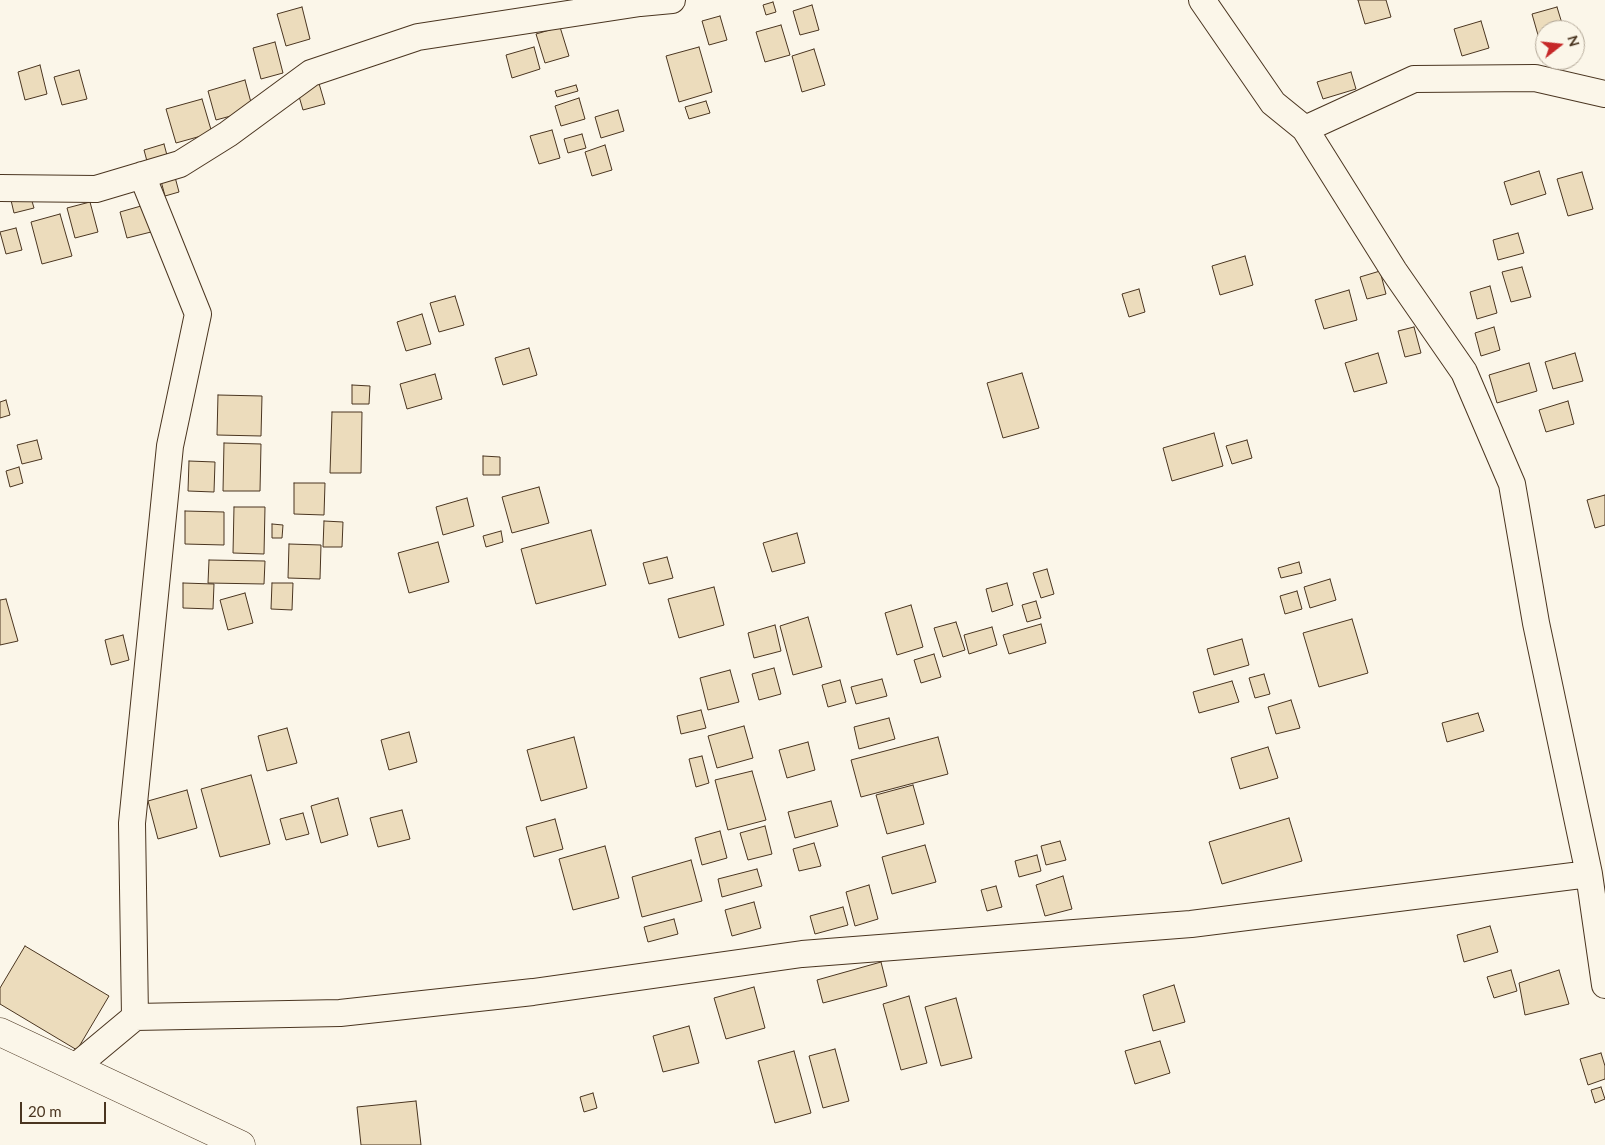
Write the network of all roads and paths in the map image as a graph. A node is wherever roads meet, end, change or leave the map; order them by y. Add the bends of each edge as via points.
1 (672, 0) edge
2 (1202, 0) edge
3 (1605, 94) edge
4 (1305, 129) junction
5 (142, 175) junction
6 (0, 188) edge
7 (1589, 874) junction
8 (1605, 985) edge
9 (135, 1017) junction
10 (0, 1032) edge
11 (75, 1067) junction
12 (241, 1145) edge

1 - 5 street via 418,37 311,73 228,134 180,164
2 - 4 street via 1273,103
3 - 4 street via 1535,78 1414,79
4 - 7 street via 1394,271 1464,372 1512,484 1536,623
5 - 6 street via 96,189
5 - 9 street via 198,314 170,446 132,823
7 - 8 street
7 - 9 street via 1191,924 802,954 533,992 340,1013
9 - 11 street
10 - 11 main road
11 - 12 main road

